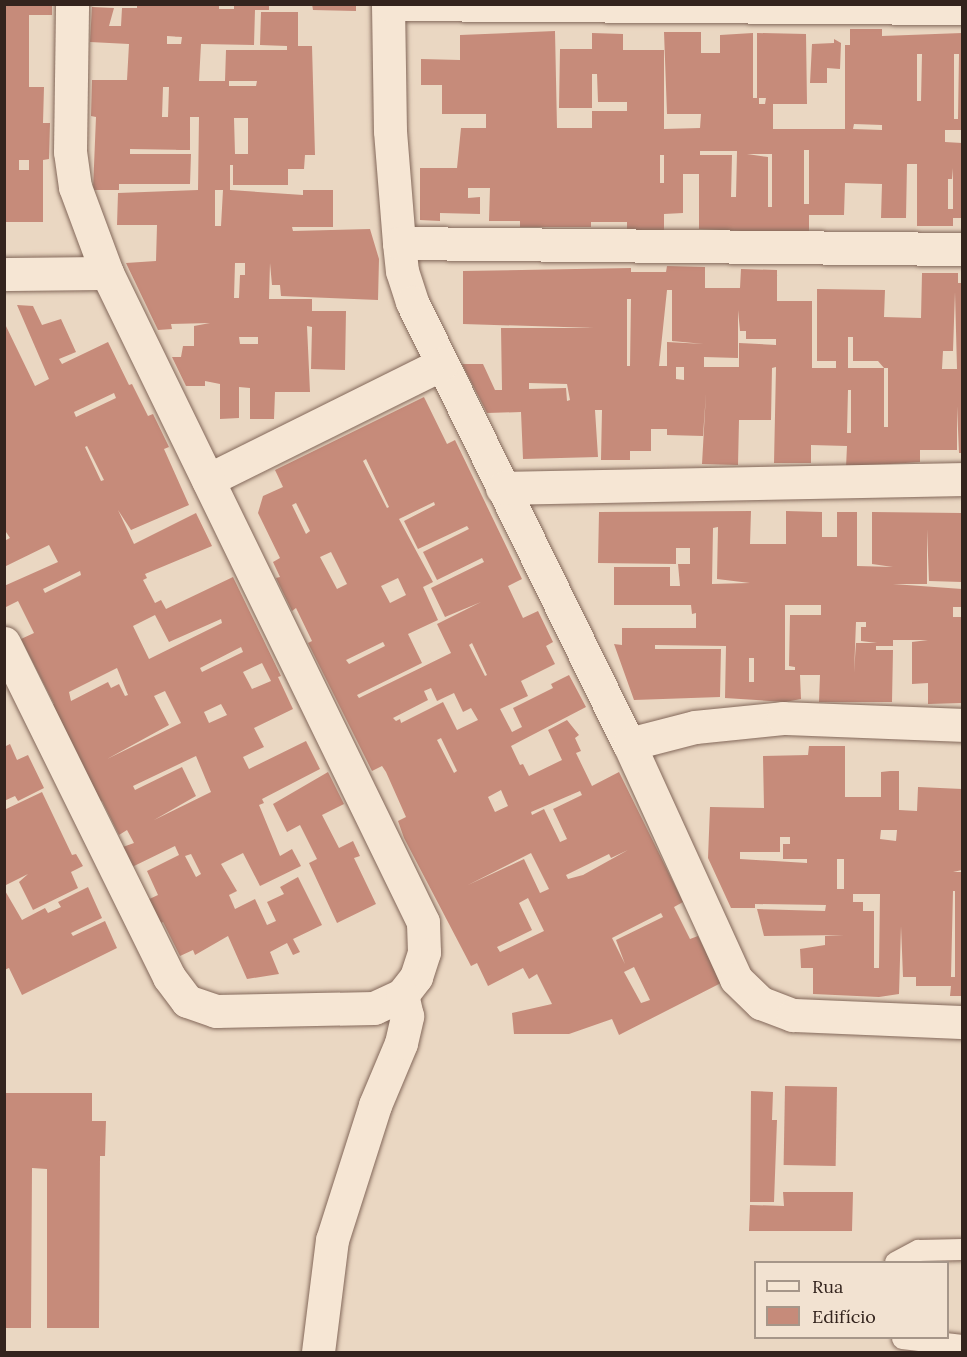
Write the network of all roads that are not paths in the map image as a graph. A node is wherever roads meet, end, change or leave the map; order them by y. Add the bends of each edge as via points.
1 (72, 4) edge
2 (388, 4) edge
3 (963, 8) edge
4 (399, 243) junction
5 (963, 249) edge
6 (107, 273) junction
7 (4, 274) edge
8 (442, 364) junction
9 (963, 479) edge
10 (208, 480) junction
11 (502, 488) junction
12 (4, 643) edge
13 (963, 725) edge
14 (629, 744) junction
15 (402, 995) junction
16 (963, 1022) edge
17 (963, 1249) edge
18 (899, 1261) edge
19 (911, 1339) edge
20 (963, 1345) edge
21 (318, 1353) edge

1 - 6 street via 70,152 75,187
2 - 3 street
2 - 4 street via 390,131
4 - 5 street
4 - 8 street via 402,271 412,302
6 - 7 street
6 - 10 street
8 - 10 street
8 - 11 street
9 - 11 street
10 - 15 street via 423,922 423,952 416,977
11 - 14 street
12 - 15 street via 169,977 187,1001 216,1011 374,1008
13 - 14 street via 774,718 695,727
14 - 16 street via 736,979 761,1003 793,1015
15 - 21 street via 407,1016 401,1043 375,1105 332,1240
17 - 18 lane via 918,1250
19 - 20 lane

